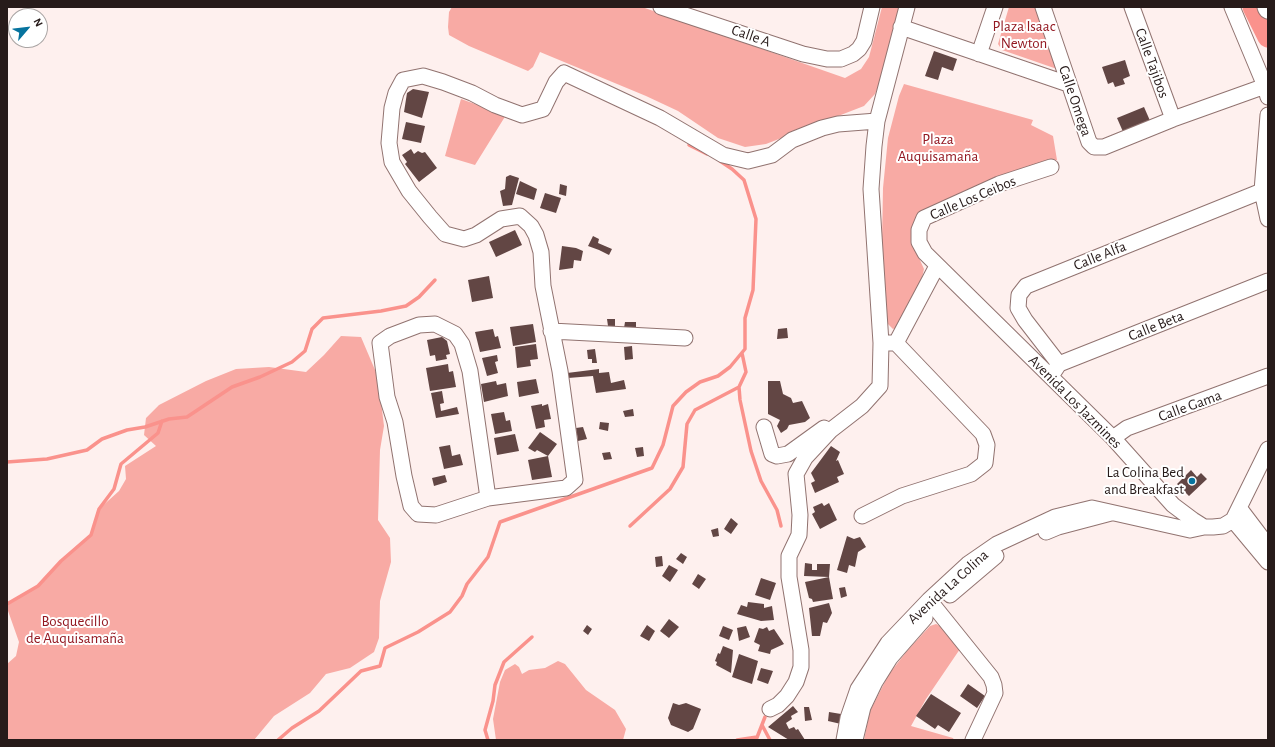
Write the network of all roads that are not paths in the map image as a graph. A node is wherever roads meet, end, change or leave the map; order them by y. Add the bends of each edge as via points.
1 (661, 7) edge
2 (872, 7) edge
3 (906, 7) edge
4 (995, 7) edge
5 (1043, 7) edge
6 (1132, 7) edge
7 (1232, 7) edge
8 (704, 13) edge
9 (901, 27) junction
10 (979, 54) junction
11 (1068, 84) junction
12 (1267, 89) edge
13 (1268, 115) edge
14 (1172, 119) junction
15 (877, 122) junction
16 (1051, 167) dead end
17 (1262, 191) junction
18 (1268, 219) edge
19 (937, 266) junction
20 (1268, 281) edge
21 (550, 331) junction
22 (685, 338) dead end
23 (888, 343) junction
24 (1059, 364) junction
25 (1268, 376) edge
26 (1050, 377) junction
27 (764, 427) dead end
28 (831, 430) junction
29 (1113, 438) junction
30 (1268, 449) edge
31 (488, 498) junction
32 (1237, 514) junction
33 (862, 516) dead end
34 (1204, 527) junction
35 (1268, 546) edge
36 (1268, 562) edge
37 (932, 604) junction
38 (858, 705) junction
39 (770, 709) dead end
40 (844, 740) edge
41 (855, 740) edge
42 (973, 740) edge

1 - 8 street, Calle A
2 - 8 street, Calle A via 864,40 859,49 841,59 803,54
3 - 9 street
4 - 10 street
5 - 11 street, Calle Omega
6 - 14 street, Calle Tajibos
7 - 12 street
9 - 10 street
9 - 15 street
10 - 11 street
11 - 14 street, Calle Omega via 1089,142 1094,147 1104,147
12 - 14 street
13 - 17 street
15 - 21 street via 838,124 822,128 792,140 772,155 748,161 723,155 660,118 564,73 543,109 522,115 472,93 423,76 403,80 392,108 389,143 392,162 409,191 446,234 464,239 501,219 520,216 531,226 541,252
15 - 23 street via 871,189
16 - 19 street, Calle Los Ceibos via 999,184 924,218 918,230 919,242
17 - 18 street
17 - 24 street, Calle Alfa via 1026,286 1020,295 1018,308
19 - 23 street
19 - 26 street, Avenida Los Jazmines
20 - 24 street, Calle Beta
21 - 22 street
21 - 31 street via 560,371 575,480 566,488
23 - 28 street via 880,386 862,406
23 - 33 street via 983,434 987,445 985,463 971,474 902,496
24 - 26 street
25 - 29 street, Calle Gama via 1127,428
26 - 29 street, Avenida Los Jazmines
27 - 28 street via 772,454 777,456 788,454 824,428
28 - 39 street via 805,458 796,474 799,535 789,556 789,577 801,650 801,667 796,682 787,696
29 - 34 street, Avenida Los Jazmines via 1173,505
30 - 32 street
31 - 31 street via 470,371 462,344 455,334 435,324 419,325 380,342 387,397 395,422 411,506 418,514 436,515
32 - 34 street via 1223,526
32 - 35 street
32 - 36 street
34 - 37 street, Avenida La Colina via 1190,530 1092,508 1055,517 1011,537 988,555 968,564
37 - 38 street, Avenida La Colina via 888,643 887,655 864,678
37 - 42 street via 991,677 994,685 995,693
38 - 40 street, Avenida La Colina
38 - 41 street, Avenida La Colina

